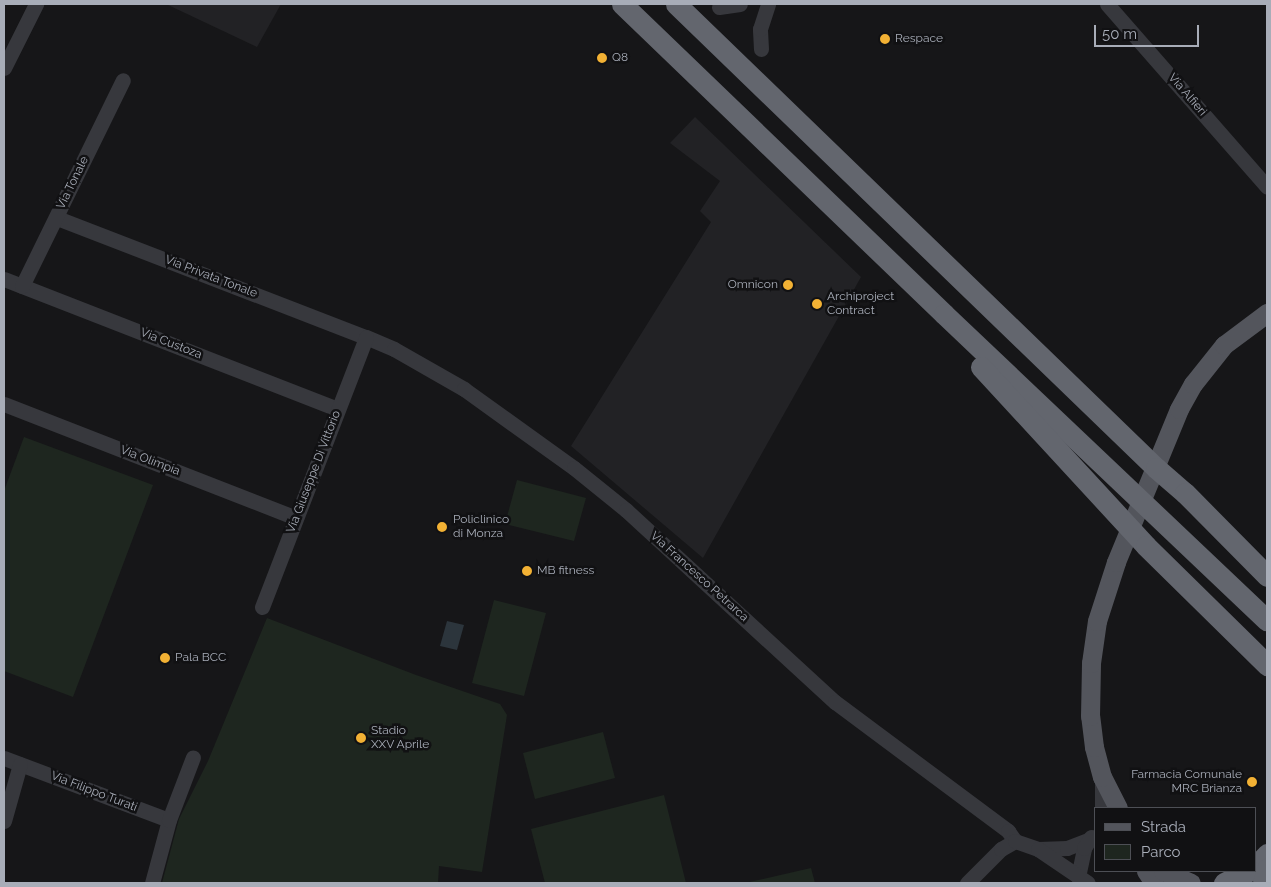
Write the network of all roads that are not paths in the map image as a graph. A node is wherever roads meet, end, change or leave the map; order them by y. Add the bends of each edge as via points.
1 (36, 4) edge
2 (622, 4) edge
3 (676, 4) edge
4 (740, 4) edge
5 (768, 4) edge
6 (1107, 4) edge
7 (719, 7) dead end
8 (761, 49) dead end
9 (4, 68) edge
10 (123, 80) dead end
11 (1267, 187) edge
12 (57, 218) junction
13 (4, 279) edge
14 (22, 286) junction
15 (1267, 313) edge
16 (944, 314) junction
17 (1267, 326) edge
18 (366, 336) junction
19 (1224, 345) junction
20 (4, 404) edge
21 (338, 409) junction
22 (296, 518) junction
23 (1267, 576) edge
24 (262, 607) dead end
25 (1267, 620) edge
26 (1267, 665) edge
27 (192, 757) dead end
28 (4, 758) edge
29 (20, 764) junction
30 (1102, 777) junction
31 (1102, 807) edge
32 (1117, 807) edge
33 (169, 820) junction
34 (4, 821) edge
35 (1093, 836) edge
36 (1015, 841) junction
37 (1038, 849) junction
38 (1267, 854) edge
39 (1256, 866) edge
40 (1267, 869) edge
41 (1147, 872) edge
42 (1165, 872) edge
43 (1247, 872) edge
44 (1083, 880) edge
45 (152, 883) edge
46 (967, 883) edge
47 (1154, 883) edge
48 (1191, 883) edge
49 (1224, 883) edge
50 (1263, 883) edge

1 - 9 street
2 - 16 highway
3 - 23 highway
4 - 7 street
5 - 8 street via 760,29
6 - 11 street, Via Alfieri
10 - 12 street, Via Tonale
12 - 14 street, Via Tonale
12 - 18 street, Via Privata Tonale
13 - 14 street, Via Custoza
14 - 21 street, Via Custoza
15 - 19 main road
16 - 25 highway
16 - 26 highway via 978,364 1085,481
17 - 19 main road
18 - 21 street, Via Giuseppe Di Vittorio
18 - 36 street, Via Francesco Petrarca via 464,389 582,474 626,510 835,702 1008,831
19 - 30 main road via 1179,409 1116,562 1097,621 1091,663 1090,716
20 - 22 street, Via Olimpia
21 - 22 street, Via Giuseppe Di Vittorio
22 - 24 street, Via Giuseppe Di Vittorio
27 - 33 street
28 - 29 street, Via Filippo Turati
29 - 33 street, Via Filippo Turati
29 - 34 street
30 - 31 street
30 - 32 main road
33 - 45 street
35 - 37 street via 1067,848
35 - 44 street via 1082,854
36 - 37 street
36 - 46 street via 1001,849
37 - 44 street
38 - 39 highway
40 - 50 highway
41 - 47 main road
42 - 48 main road
43 - 49 highway

